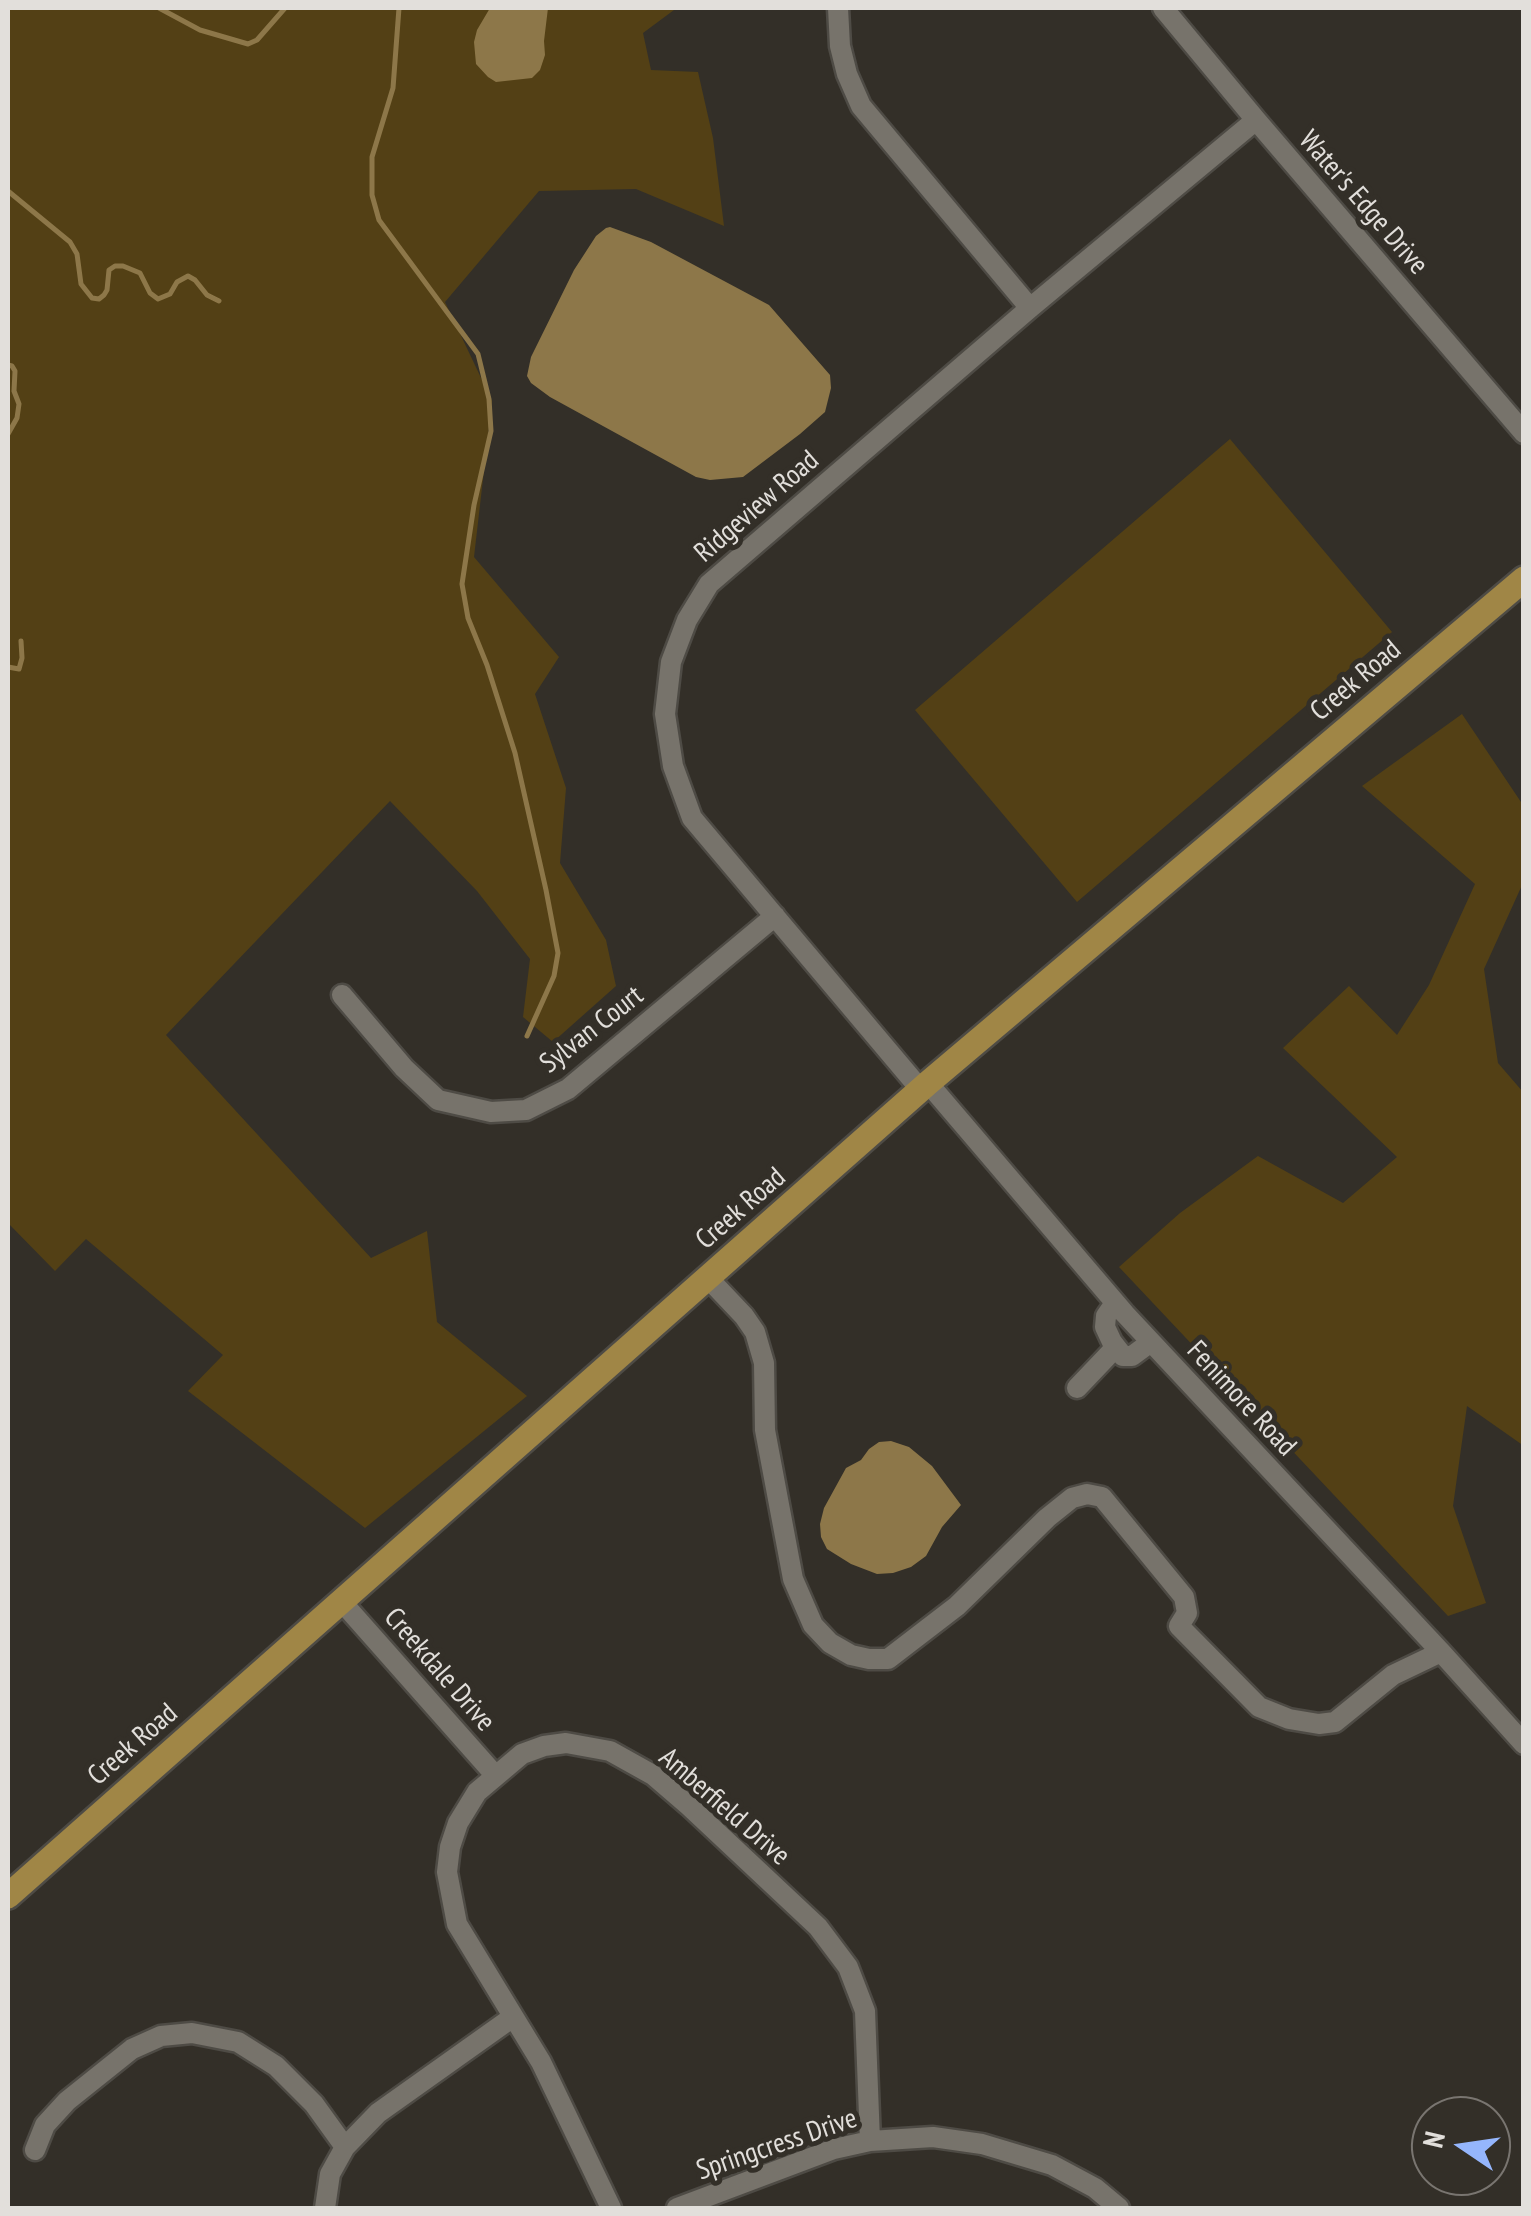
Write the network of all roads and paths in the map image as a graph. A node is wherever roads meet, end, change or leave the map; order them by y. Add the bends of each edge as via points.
1 (838, 8) edge
2 (1163, 8) edge
3 (1256, 120) junction
4 (1030, 308) junction
5 (1524, 433) edge
6 (1524, 579) edge
7 (775, 916) junction
8 (342, 995) dead end
9 (924, 1087) junction
10 (708, 1278) junction
11 (1115, 1303) junction
12 (1151, 1342) junction
13 (1116, 1347) junction
14 (1077, 1388) dead end
15 (342, 1602) junction
16 (1440, 1652) junction
17 (1524, 1744) edge
18 (495, 1775) junction
19 (8, 1896) edge
20 (513, 2017) junction
21 (870, 2141) junction
22 (345, 2147) junction
23 (35, 2150) dead end
24 (325, 2208) edge
25 (611, 2208) edge
26 (677, 2208) edge
27 (1119, 2208) edge

1 - 4 street via 840,46 860,106
2 - 3 street, Water's Edge Drive
3 - 4 street, Ridgeview Road
3 - 5 street, Water's Edge Drive
4 - 7 street, Ridgeview Road via 709,584 686,620 671,662 665,714 673,766 692,818
6 - 9 main road, Creek Road
7 - 8 street, Sylvan Court via 568,1089 526,1110 490,1112 438,1100
7 - 9 street, Ridgeview Road
9 - 10 main road, Creek Road
9 - 11 street, Fenimore Road
10 - 15 main road, Creek Road
10 - 16 street via 755,1332 764,1364 765,1430 793,1579 812,1625 851,1655 888,1659 957,1606 1047,1518 1088,1494 1102,1497 1184,1597 1188,1612 1179,1626 1259,1707 1304,1722 1335,1722 1393,1674
11 - 12 street, Fenimore Road
11 - 13 street via 1105,1327
12 - 13 street via 1132,1356
12 - 16 street, Fenimore Road
13 - 14 street
15 - 18 street, Creekdale Drive
15 - 19 main road, Creek Road
16 - 17 street, Fenimore Road
18 - 20 street, Amberfield Drive via 458,1823 447,1872 457,1924
18 - 21 street, Amberfield Drive via 544,1746 610,1752 690,1806 818,1928 848,1966 864,2011
20 - 22 street via 378,2113
20 - 25 street, Amberfield Drive
21 - 26 street, Springcress Drive
21 - 27 street, Springcress Drive via 933,2136 982,2144 1052,2165
22 - 23 street via 276,2066 238,2042 192,2033 160,2036 132,2049 67,2100 45,2125
22 - 24 street via 330,2174

